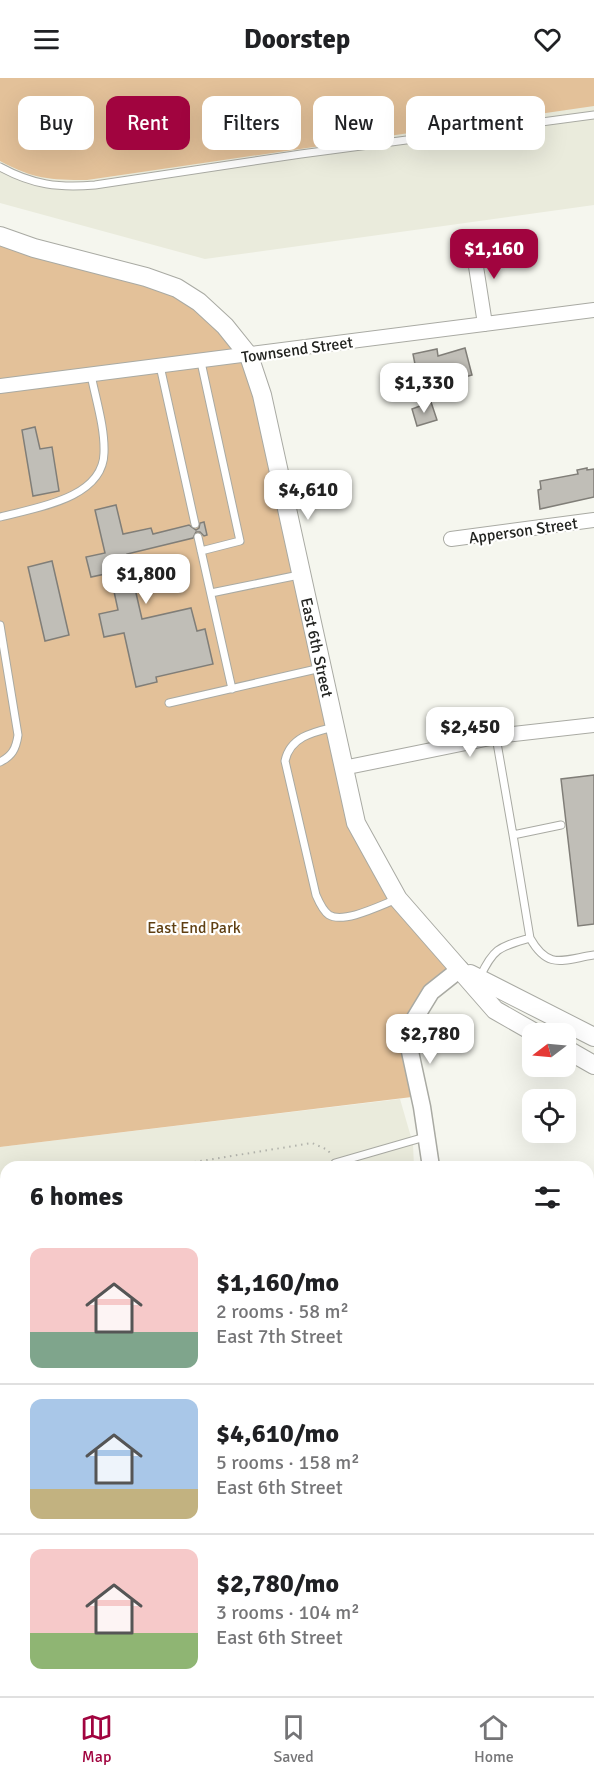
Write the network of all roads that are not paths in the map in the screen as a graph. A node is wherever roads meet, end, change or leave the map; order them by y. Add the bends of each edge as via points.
1 (594, 115) edge
2 (0, 167) edge
3 (0, 236) edge
4 (472, 241) dead end
5 (594, 310) edge
6 (485, 324) junction
7 (249, 356) junction
8 (201, 362) junction
9 (160, 366) junction
10 (91, 375) junction
11 (0, 386) edge
12 (0, 517) edge
13 (594, 520) edge
14 (195, 524) dead end
15 (198, 537) dead end
16 (451, 539) dead end
17 (201, 551) junction
18 (301, 575) junction
19 (210, 593) junction
20 (0, 625) edge
21 (322, 668) junction
22 (232, 689) junction
23 (169, 703) dead end
24 (594, 725) edge
25 (334, 726) junction
26 (496, 737) junction
27 (0, 762) edge
28 (343, 768) junction
29 (561, 825) dead end
30 (513, 835) junction
31 (398, 898) junction
32 (530, 938) junction
33 (594, 956) edge
34 (460, 969) junction
35 (479, 980) junction
36 (522, 1025) edge
37 (594, 1037) edge
38 (576, 1055) edge
39 (594, 1065) edge
40 (427, 1136) junction
41 (347, 1161) edge
42 (429, 1161) edge

1 - 2 lane via 95,185 64,187 33,182
3 - 7 main road, East 6th Street via 177,288 225,326
4 - 6 street
5 - 6 street, Townsend Street
6 - 7 street, Townsend Street
7 - 8 street, Townsend Street
7 - 18 main road, East 6th Street via 262,395
8 - 9 street, Townsend Street
8 - 17 lane via 240,541
9 - 10 street, Townsend Street
9 - 14 lane
10 - 11 street, Townsend Street
10 - 12 lane via 103,441 100,472 93,482 55,503
13 - 16 street, Apperson Street
15 - 17 lane
17 - 19 lane
18 - 19 lane
18 - 21 main road, East 6th Street
19 - 22 lane
20 - 27 lane via 18,735 11,756
21 - 22 lane
21 - 25 main road, East 6th Street
22 - 23 lane
24 - 26 street
25 - 28 main road, East 6th Street
25 - 31 lane via 300,738 292,744 285,761 316,895 329,915 342,917
26 - 28 street
26 - 30 lane
28 - 31 main road, East 6th Street via 356,823
29 - 30 lane
30 - 32 lane
31 - 34 main road, East 6th Street
32 - 33 lane via 538,953 550,960
32 - 35 lane via 495,952
34 - 35 main road
34 - 36 main road, East 6th Street via 495,1010
34 - 40 street via 431,992 406,1033
35 - 37 main road
38 - 39 main road
40 - 41 lane
40 - 42 street

